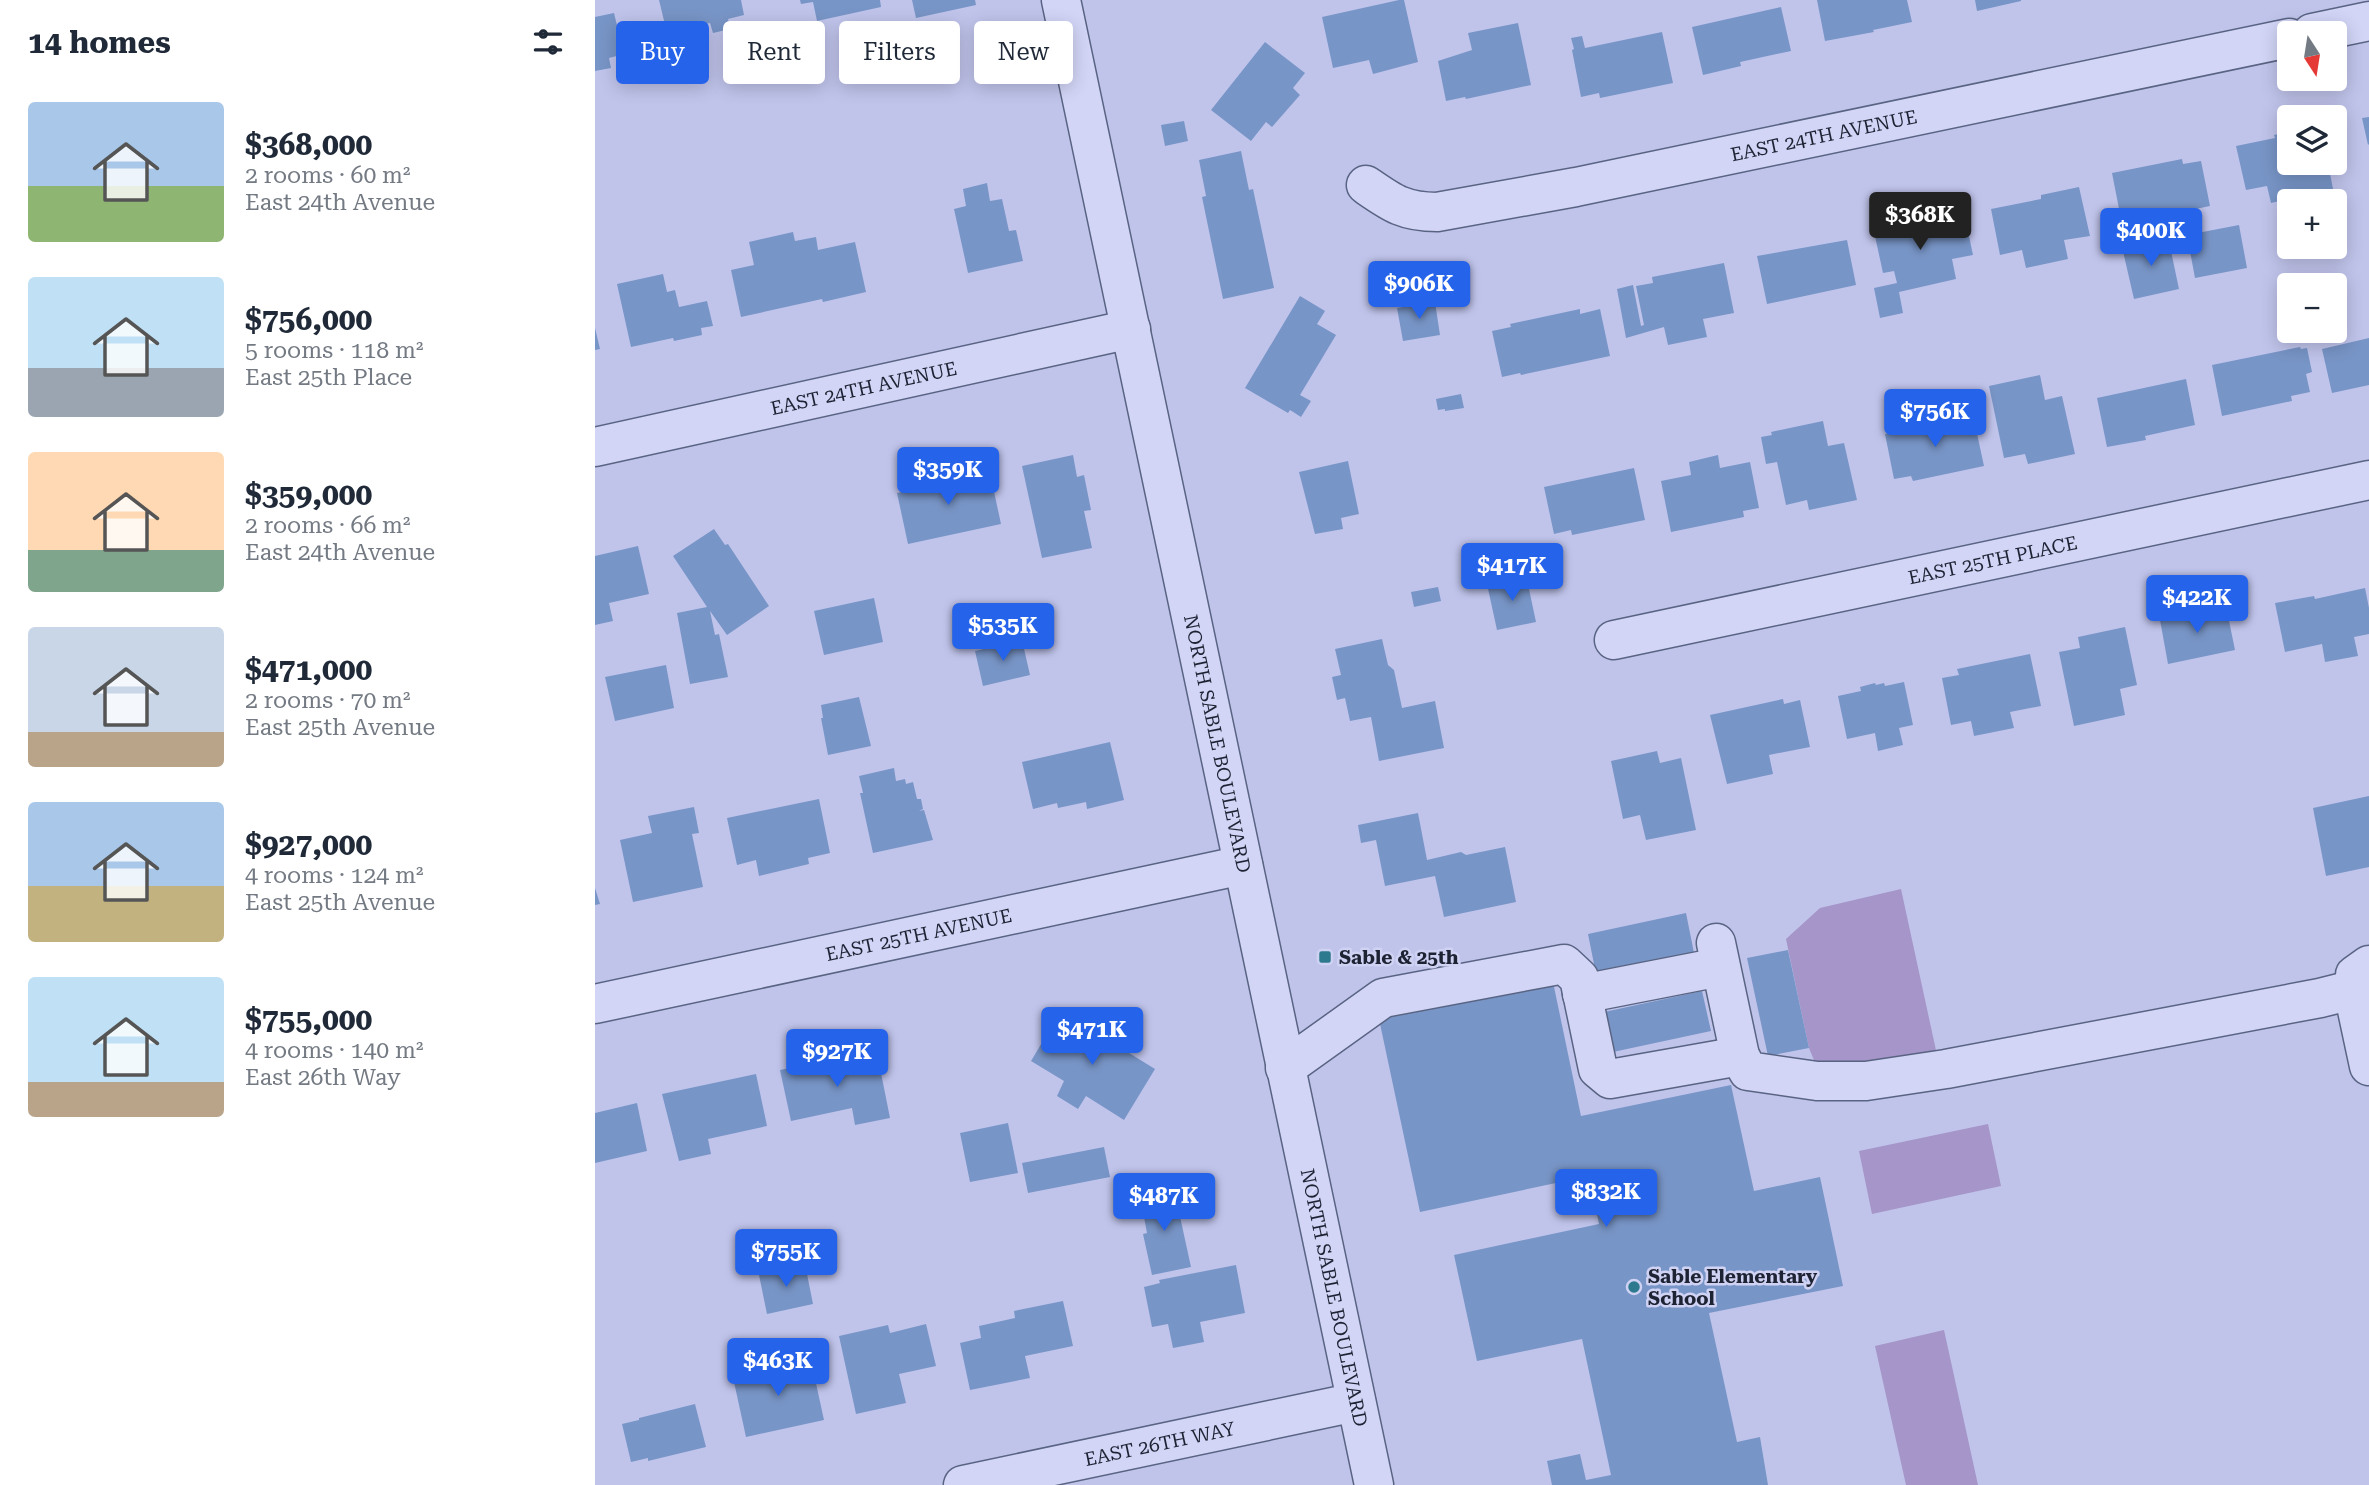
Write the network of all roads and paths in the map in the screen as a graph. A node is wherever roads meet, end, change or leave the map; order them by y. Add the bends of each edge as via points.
1 (1061, 0) edge
2 (2369, 21) edge
3 (2347, 26) edge
4 (2277, 41) edge
5 (1366, 185) dead end
6 (1131, 330) junction
7 (595, 447) edge
8 (2369, 480) edge
9 (1615, 640) dead end
10 (1243, 865) junction
11 (2360, 976) edge
12 (1581, 994) junction
13 (595, 1004) edge
14 (1739, 1056) junction
15 (2369, 1066) edge
16 (1285, 1068) junction
17 (1356, 1402) junction
18 (963, 1485) edge
19 (1374, 1485) edge

1 - 6 street, NORTH SABLE BOULEVARD
2 - 3 street
4 - 5 street, EAST 24TH AVENUE via 1437,212 1397,206
6 - 7 street, EAST 24TH AVENUE
6 - 10 street, NORTH SABLE BOULEVARD
8 - 9 street, EAST 25TH PLACE
10 - 13 street, EAST 25TH AVENUE
10 - 16 street, NORTH SABLE BOULEVARD
11 - 14 street via 2320,998 1866,1081 1817,1081 1748,1071
11 - 15 street via 2357,1010
12 - 14 street via 1598,1069 1610,1079
12 - 14 street via 1718,955
12 - 16 street via 1579,978 1564,964 1383,998
16 - 17 street, NORTH SABLE BOULEVARD
17 - 18 street, EAST 26TH WAY
17 - 19 street, NORTH SABLE BOULEVARD

